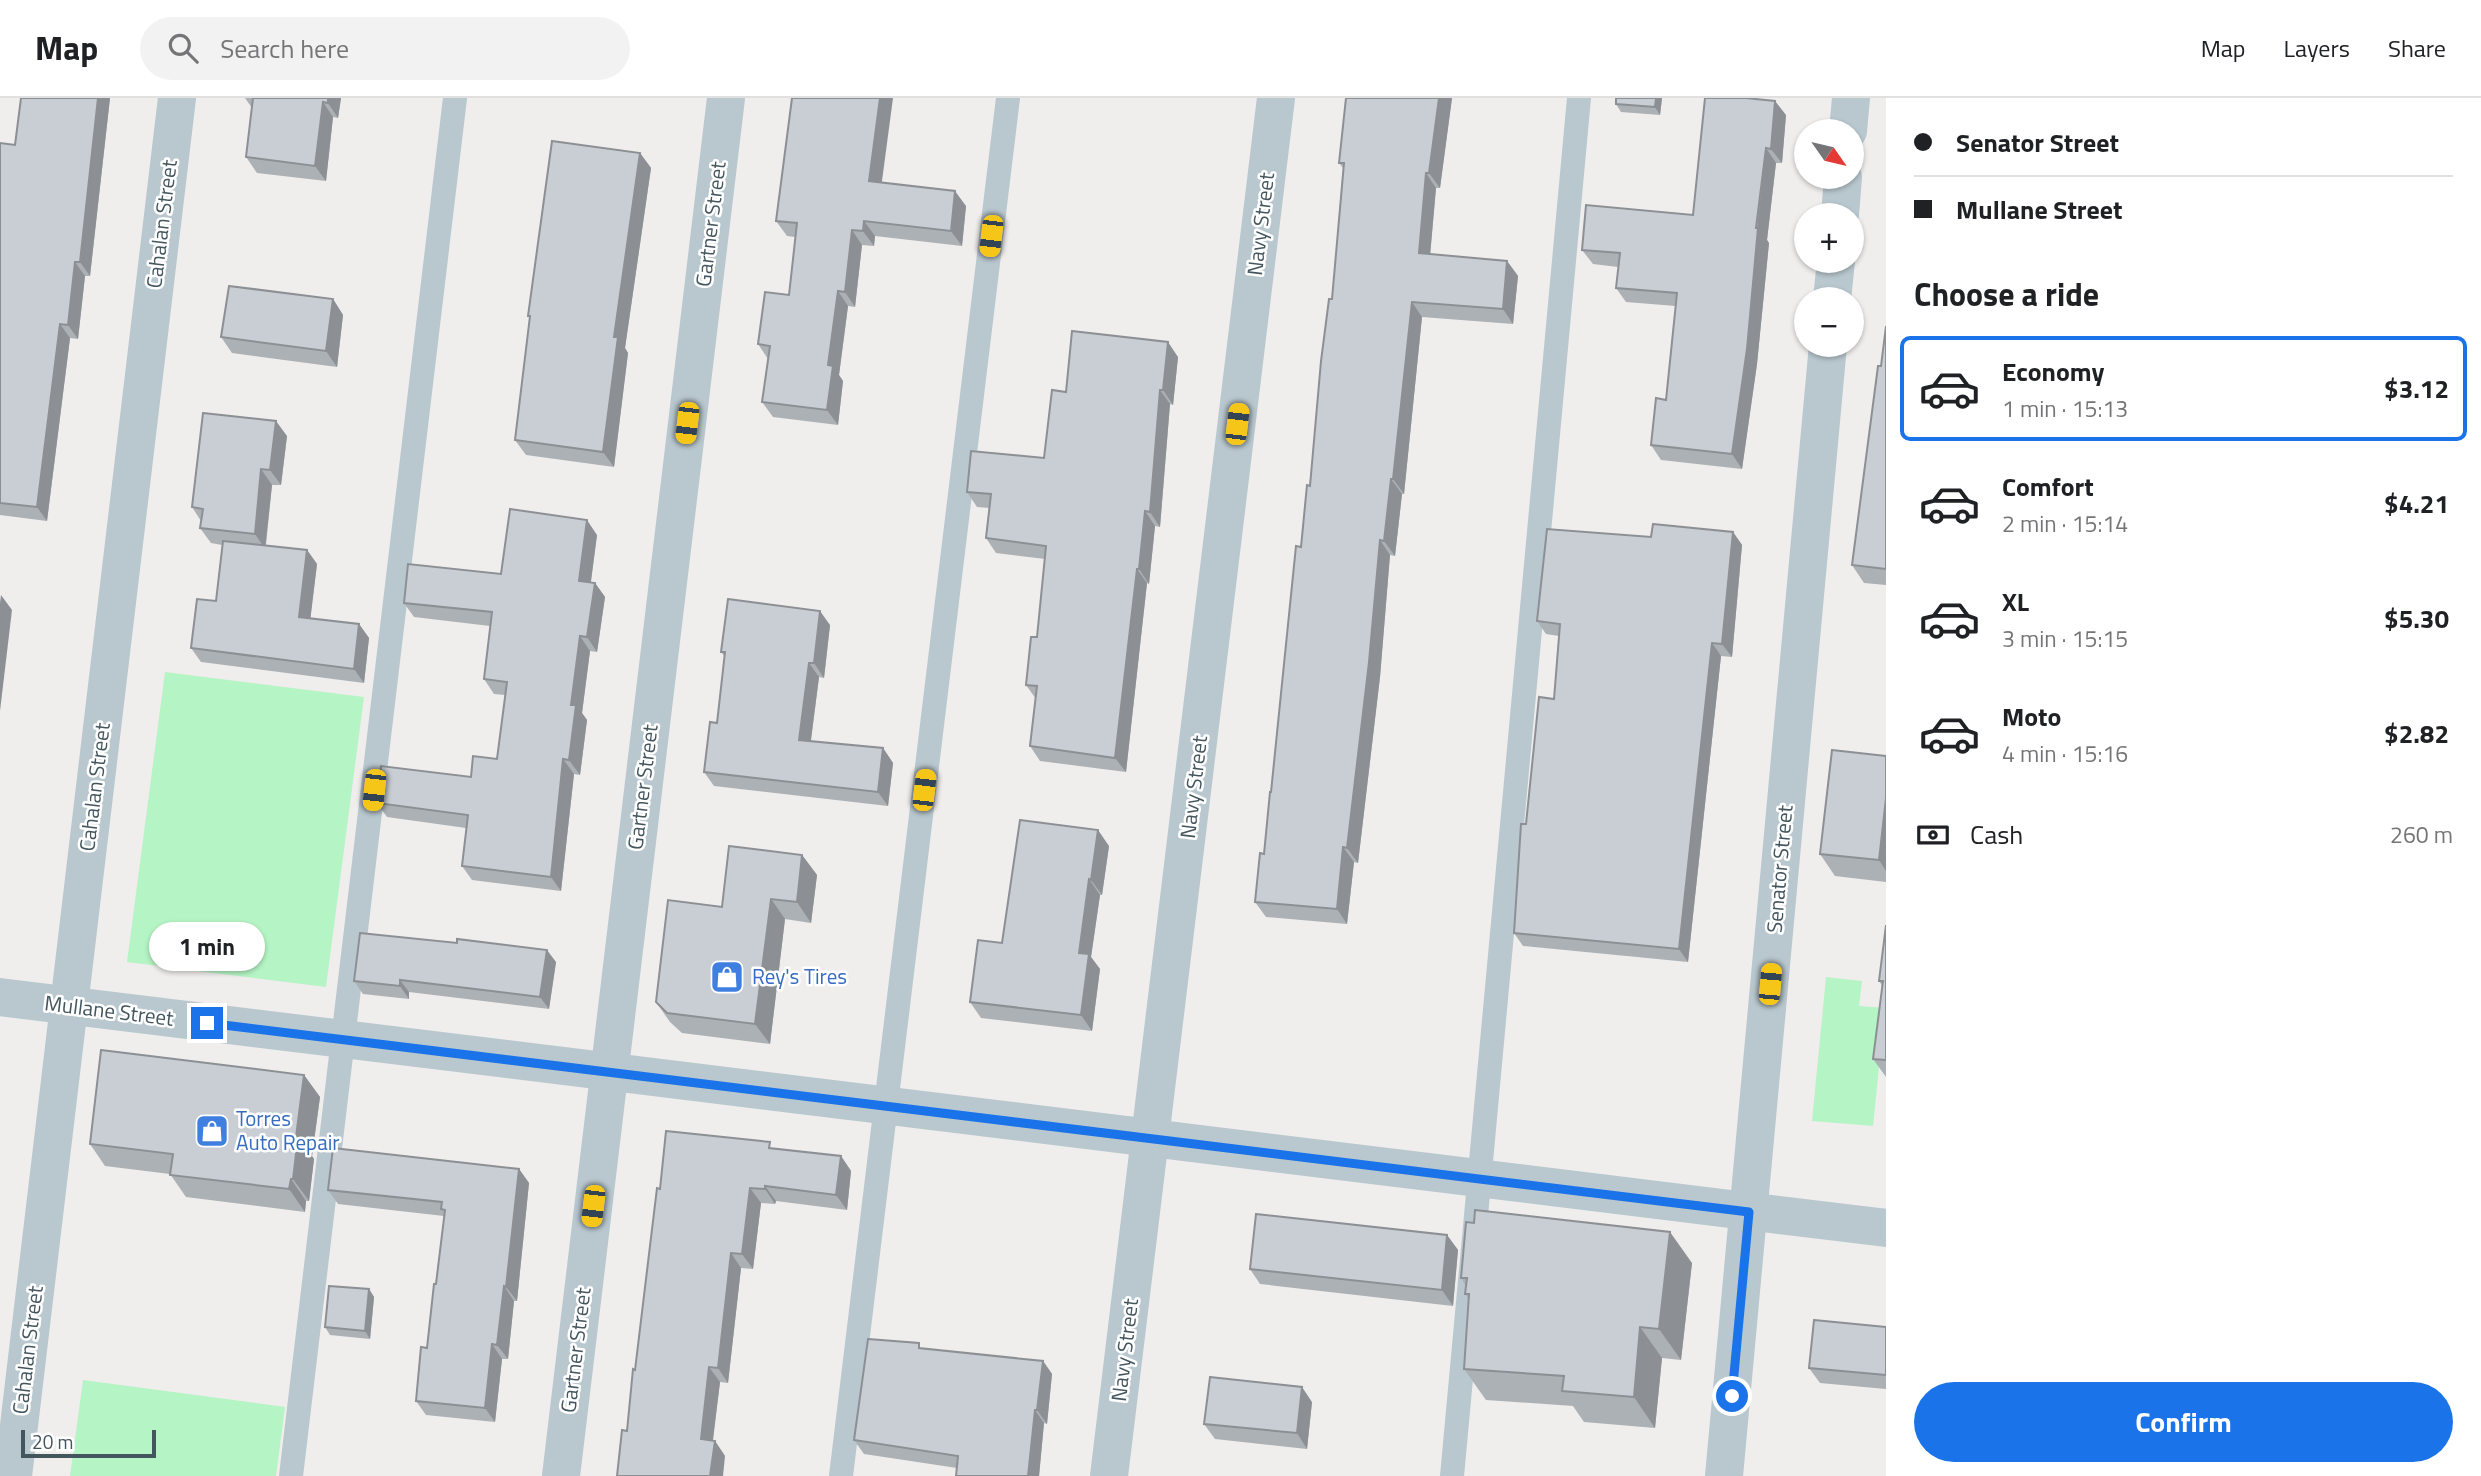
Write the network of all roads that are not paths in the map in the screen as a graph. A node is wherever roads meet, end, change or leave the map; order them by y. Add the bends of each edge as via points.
1 (177, 98) edge
2 (455, 98) edge
3 (726, 98) edge
4 (1008, 98) edge
5 (1276, 98) edge
6 (1579, 98) edge
7 (1851, 98) edge
8 (1848, 119) edge
9 (1827, 357) edge
10 (0, 997) edge
11 (69, 1006) junction
12 (345, 1040) junction
13 (609, 1072) junction
14 (886, 1106) junction
15 (1151, 1140) junction
16 (1479, 1179) junction
17 (1749, 1212) junction
18 (1886, 1228) edge
19 (13, 1476) edge
20 (291, 1476) edge
21 (561, 1476) edge
22 (841, 1476) edge
23 (1109, 1476) edge
24 (1452, 1476) edge
25 (1724, 1476) edge

1 - 11 street, Cahalan Street
2 - 12 lane
3 - 13 street, Gartner Street
4 - 14 lane
5 - 15 street, Navy Street
6 - 16 lane
7 - 8 street
9 - 17 street, Senator Street
10 - 11 street, Mullane Street
11 - 12 street, Mullane Street
11 - 19 street, Cahalan Street
12 - 13 street, Mullane Street
12 - 20 lane
13 - 14 street, Mullane Street
13 - 21 street, Gartner Street
14 - 15 street, Mullane Street
14 - 22 lane
15 - 16 street, Mullane Street
15 - 23 street, Navy Street
16 - 17 street, Mullane Street
16 - 24 lane
17 - 18 street, Mullane Street
17 - 25 street, Senator Street

